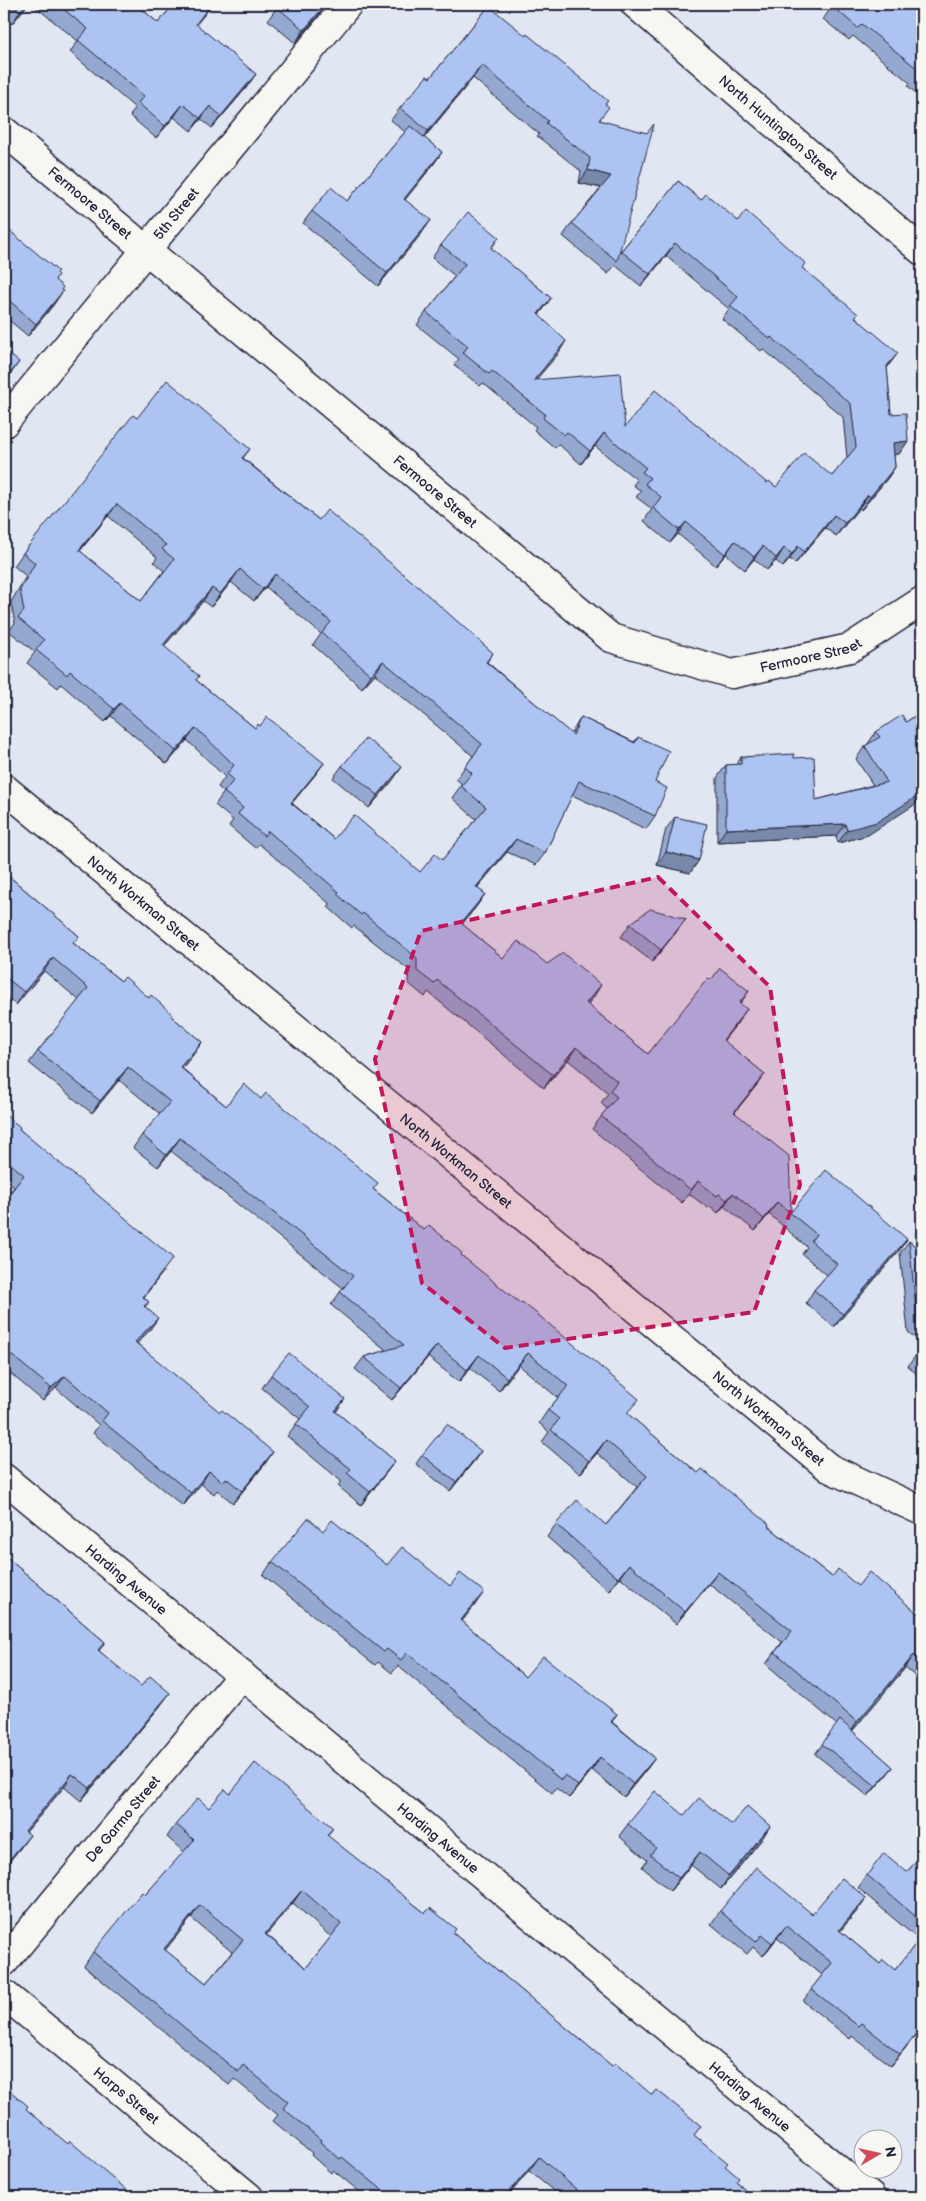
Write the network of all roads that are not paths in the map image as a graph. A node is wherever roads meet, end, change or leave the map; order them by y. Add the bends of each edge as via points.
1 (348, 4) edge
2 (635, 4) edge
3 (4, 131) edge
4 (147, 249) junction
5 (922, 251) edge
6 (4, 423) edge
7 (922, 601) edge
8 (4, 788) edge
9 (4, 1478) edge
10 (922, 1511) edge
11 (242, 1675) junction
12 (4, 1962) edge
13 (4, 1994) edge
14 (249, 2197) edge
15 (871, 2197) edge

1 - 4 street, 5th Street
2 - 5 street, North Huntington Street
3 - 4 street, Fermoore Street
4 - 6 street, 5th Street
4 - 7 street, Fermoore Street via 611,638 732,674 850,648
8 - 10 street, North Workman Street via 829,1468
9 - 11 street, Harding Avenue
11 - 12 street, De Garmo Street
11 - 15 street, Harding Avenue
13 - 14 street, Harps Street

